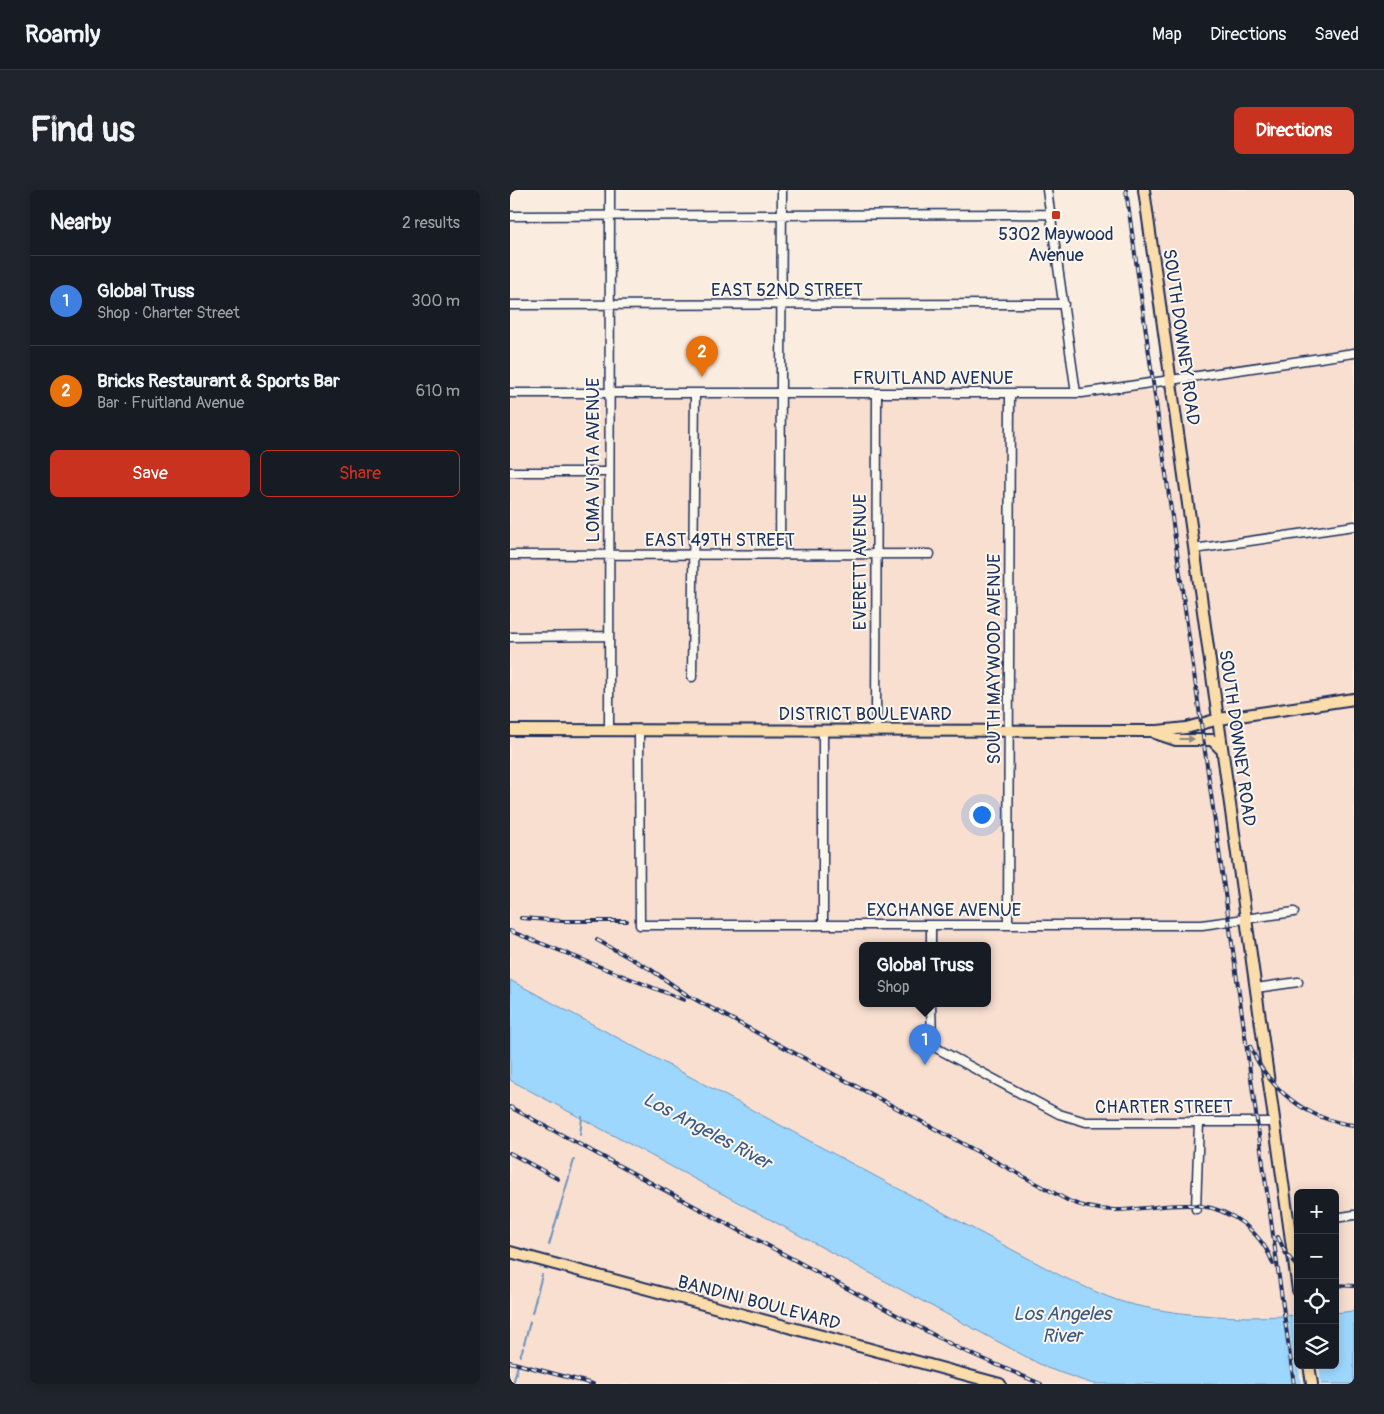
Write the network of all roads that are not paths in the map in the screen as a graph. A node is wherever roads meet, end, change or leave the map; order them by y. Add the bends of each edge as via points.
1 (610, 190) edge
2 (782, 190) edge
3 (1047, 190) edge
4 (1144, 190) edge
5 (1050, 214) junction
6 (510, 216) edge
7 (609, 216) junction
8 (782, 217) junction
9 (1064, 304) junction
10 (510, 305) edge
11 (609, 305) junction
12 (781, 305) junction
13 (1354, 353) edge
14 (1171, 380) junction
15 (510, 393) edge
16 (608, 393) junction
17 (695, 393) junction
18 (781, 393) junction
19 (877, 393) junction
20 (1010, 393) junction
21 (1076, 393) junction
22 (510, 472) edge
23 (608, 472) junction
24 (1354, 526) edge
25 (1194, 549) junction
26 (930, 554) dead end
27 (510, 555) edge
28 (608, 555) junction
29 (693, 555) junction
30 (780, 555) junction
31 (875, 555) junction
32 (609, 636) junction
33 (510, 637) edge
34 (692, 677) dead end
35 (1354, 699) edge
36 (1219, 719) junction
37 (510, 730) edge
38 (609, 730) junction
39 (639, 730) junction
40 (876, 730) junction
41 (1009, 730) junction
42 (823, 731) junction
43 (1149, 731) junction
44 (1222, 750) junction
45 (1294, 912) dead end
46 (1247, 919) junction
47 (823, 925) junction
48 (931, 925) junction
49 (1008, 925) junction
50 (931, 942) edge
51 (1298, 982) dead end
52 (1256, 988) junction
53 (931, 1007) edge
54 (1199, 1122) junction
55 (1275, 1122) junction
56 (1196, 1209) dead end
57 (1354, 1215) edge
58 (1339, 1217) edge
59 (1294, 1224) edge
60 (1295, 1234) edge
61 (510, 1252) edge
62 (1297, 1279) edge
63 (1310, 1369) edge
64 (1000, 1384) edge
65 (1312, 1384) edge

1 - 7 street, LOMA VISTA AVENUE
2 - 8 street
3 - 5 street
4 - 14 main road, SOUTH DOWNEY ROAD
5 - 8 street
5 - 9 street
6 - 7 street
7 - 8 street
7 - 11 street, LOMA VISTA AVENUE
8 - 12 street
9 - 12 street, EAST 52ND STREET
9 - 21 street
10 - 11 street, EAST 52ND STREET
11 - 12 street, EAST 52ND STREET
11 - 16 street, LOMA VISTA AVENUE
12 - 18 street
13 - 14 street, FRUITLAND AVENUE
14 - 21 street, FRUITLAND AVENUE
14 - 25 main road, SOUTH DOWNEY ROAD
15 - 16 street, FRUITLAND AVENUE
16 - 17 street, FRUITLAND AVENUE
16 - 23 street, LOMA VISTA AVENUE
17 - 18 street, FRUITLAND AVENUE
17 - 29 street
18 - 19 street, FRUITLAND AVENUE
18 - 30 street
19 - 20 street, FRUITLAND AVENUE
19 - 31 street, EVERETT AVENUE
20 - 21 street, FRUITLAND AVENUE
20 - 41 street, SOUTH MAYWOOD AVENUE
22 - 23 street
23 - 28 street, LOMA VISTA AVENUE
24 - 25 street
25 - 36 main road, SOUTH DOWNEY ROAD
26 - 31 street, EAST 49TH STREET
27 - 28 street, EAST 49TH STREET
28 - 29 street, EAST 49TH STREET
28 - 32 street, LOMA VISTA AVENUE
29 - 30 street, EAST 49TH STREET
29 - 34 street
30 - 31 street, EAST 49TH STREET
31 - 40 street, EVERETT AVENUE
32 - 33 street
32 - 38 street, LOMA VISTA AVENUE
35 - 36 main road, DISTRICT BOULEVARD
36 - 43 main road, DISTRICT BOULEVARD via 1186,728
36 - 44 main road, SOUTH DOWNEY ROAD
37 - 38 main road, DISTRICT BOULEVARD
38 - 39 main road, DISTRICT BOULEVARD
39 - 42 main road, DISTRICT BOULEVARD
39 - 47 street, EXCHANGE AVENUE via 640,925
40 - 41 main road, DISTRICT BOULEVARD
40 - 42 main road, DISTRICT BOULEVARD
41 - 43 main road, DISTRICT BOULEVARD
41 - 49 street, SOUTH MAYWOOD AVENUE
42 - 47 street
43 -> 44 main road via 1176,740 1212,740
44 - 46 main road, SOUTH DOWNEY ROAD
45 - 46 street, EXCHANGE AVENUE
46 - 49 street, EXCHANGE AVENUE via 1202,925
46 - 52 main road, SOUTH DOWNEY ROAD
47 - 48 street, EXCHANGE AVENUE
48 - 49 street, EXCHANGE AVENUE
48 - 50 street
51 - 52 street
52 - 55 main road, SOUTH DOWNEY ROAD
53 - 54 street, CHARTER STREET via 932,1041 938,1049 1059,1114 1086,1122
54 - 55 street, CHARTER STREET
54 - 56 street
55 - 59 main road, SOUTH DOWNEY ROAD
57 - 58 street
60 - 62 main road, SOUTH DOWNEY ROAD
61 - 64 main road, BANDINI BOULEVARD
63 - 65 main road

